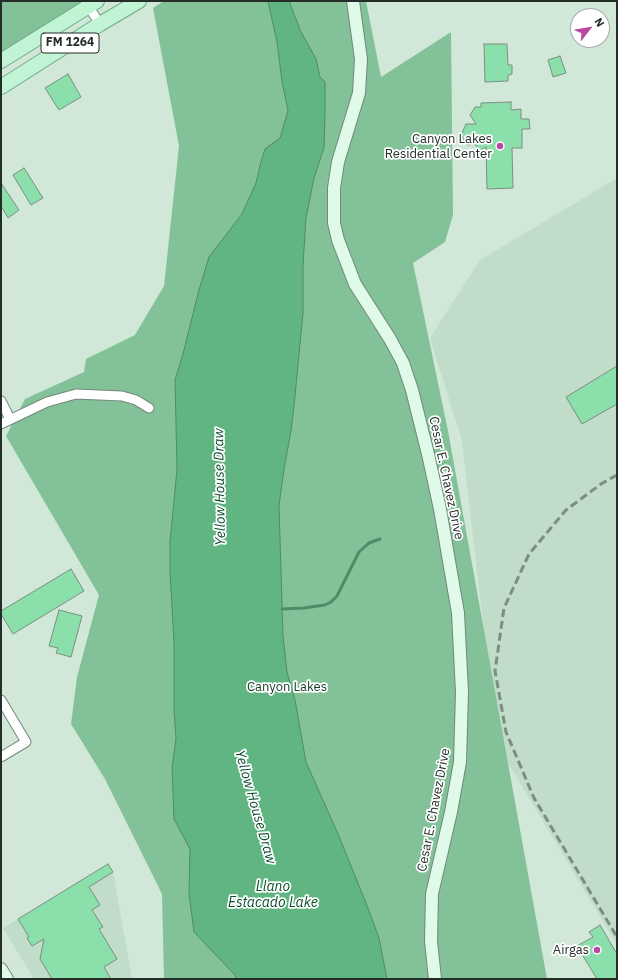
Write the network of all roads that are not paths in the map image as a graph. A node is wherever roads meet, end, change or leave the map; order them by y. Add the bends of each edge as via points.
1 (139, 1) edge
2 (353, 1) edge
3 (90, 3) edge
4 (100, 24) junction
5 (1, 61) edge
6 (1, 87) edge
7 (1, 401) edge
8 (149, 408) dead end
9 (10, 419) junction
10 (1, 424) edge
11 (1, 700) edge
12 (1, 757) edge
13 (1, 969) edge
14 (7, 979) edge
15 (436, 979) edge

1 - 4 main road, FM 1264
2 - 15 street, Cesar E. Chavez Drive via 361,59 359,93 338,162 334,188 334,223 355,284 403,363 412,390 440,509 458,613 462,692 460,762 432,894 431,940
3 - 4 street
3 - 5 main road, FM 1264
4 - 6 main road, FM 1264
7 - 9 street
8 - 9 street via 136,400 122,396 76,394 47,402
9 - 10 street
11 - 12 street via 26,742
13 - 14 street

